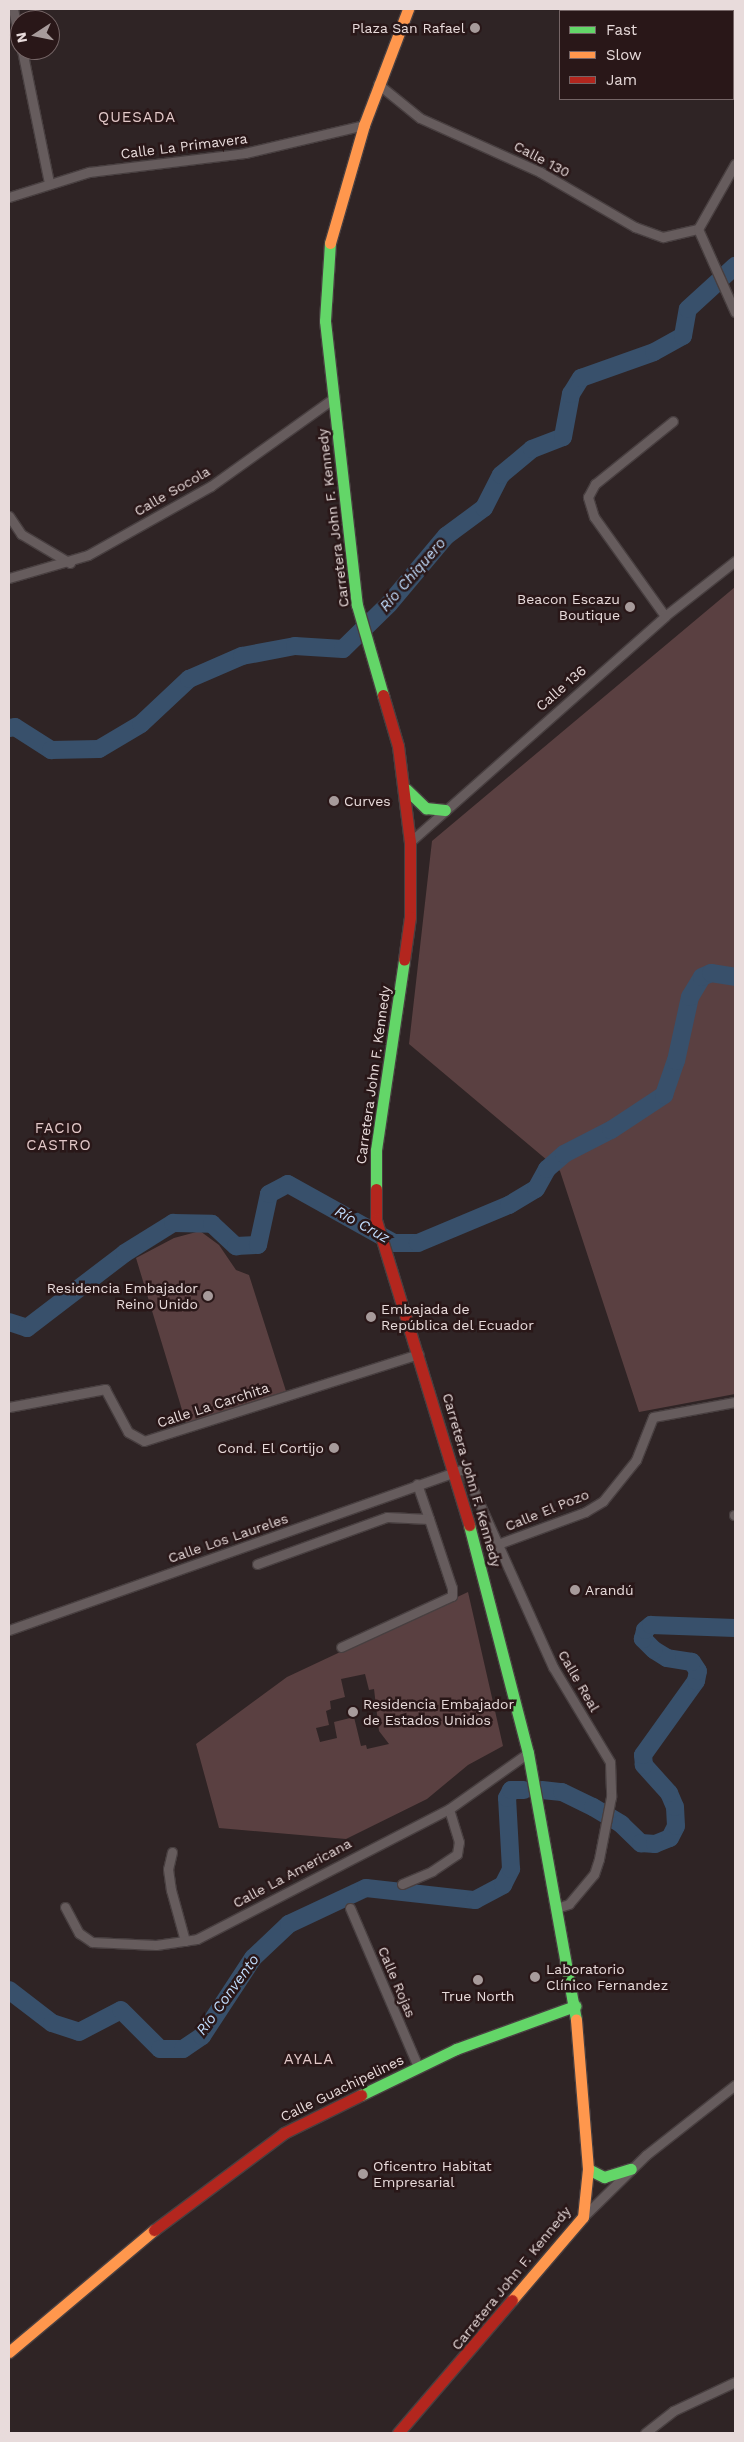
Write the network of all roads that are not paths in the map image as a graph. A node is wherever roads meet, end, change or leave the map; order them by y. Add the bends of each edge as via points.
1 (408, 9) edge
2 (24, 60) edge
3 (378, 84) junction
4 (364, 126) junction
5 (735, 164) edge
6 (49, 183) junction
7 (9, 197) edge
8 (698, 229) junction
9 (735, 312) edge
10 (334, 398) junction
11 (673, 420) dead end
12 (9, 516) edge
13 (735, 561) edge
14 (70, 563) junction
15 (9, 578) edge
16 (665, 616) junction
17 (406, 789) junction
18 (445, 810) junction
19 (410, 842) junction
20 (419, 1354) junction
21 (735, 1402) edge
22 (9, 1407) edge
23 (455, 1472) junction
24 (417, 1484) junction
25 (429, 1518) junction
26 (498, 1544) junction
27 (257, 1564) dead end
28 (9, 1630) edge
29 (341, 1648) dead end
30 (528, 1753) junction
31 (449, 1809) junction
32 (172, 1852) dead end
33 (402, 1884) dead end
34 (64, 1907) dead end
35 (350, 1908) dead end
36 (557, 1908) junction
37 (185, 1941) junction
38 (575, 2006) junction
39 (418, 2067) junction
40 (735, 2086) edge
41 (588, 2169) junction
42 (631, 2169) junction
43 (583, 2217) junction
44 (9, 2352) edge
45 (735, 2382) edge
46 (398, 2433) edge
47 (645, 2433) edge

1 - 3 main road, Carretera John F. Kennedy
2 - 6 street
3 - 4 main road, Carretera John F. Kennedy
3 - 8 street, Calle 130 via 420,118 540,172 635,227 664,237
4 - 6 street, Calle La Primavera via 245,153 89,172
4 - 10 main road, Carretera John F. Kennedy via 328,251 325,321
5 - 8 street
6 - 7 street, Calle La Primavera
8 - 9 street
10 - 14 street, Calle Socola via 212,486
10 - 17 main road, Carretera John F. Kennedy via 357,605
11 - 16 street via 595,484 588,497 594,517
12 - 14 street via 21,534
13 - 16 street, Calle 136
14 - 15 street, Calle Socola
16 - 18 street, Calle 136
17 - 18 main road via 426,808
17 - 19 main road, Carretera John F. Kennedy
18 - 19 street, Calle 136
19 - 20 main road, Carretera John F. Kennedy via 410,917 376,1150 376,1220
20 - 22 street, Calle La Carchita via 144,1441 128,1432 105,1389
20 - 23 main road, Carretera John F. Kennedy
21 - 26 street, Calle El Pozo via 653,1417 636,1460 603,1501 585,1512
23 - 24 street, Calle Los Laureles
23 - 26 street, Calle Real via 466,1472
23 - 30 main road, Carretera John F. Kennedy
24 - 25 street
24 - 28 street, Calle Los Laureles
25 - 27 street via 388,1517
25 - 29 street via 452,1596
26 - 36 street, Calle Real via 553,1667 610,1762 612,1776 594,1874 569,1904
30 - 31 street, Calle La Americana
30 - 36 main road, Carretera John F. Kennedy
31 - 33 street via 459,1842 457,1854 432,1871
31 - 37 street, Calle La Americana via 197,1939
32 - 37 street via 168,1869 171,1890
34 - 37 street, Calle La Americana via 79,1932 92,1942 124,1946
35 - 39 street, Calle Rojas
36 - 38 main road, Carretera John F. Kennedy
38 - 39 main road, Calle Guachipelines via 512,2026
38 - 41 main road, Carretera John F. Kennedy
39 - 44 main road, Calle Guachipelines via 284,2133 232,2168 133,2246
40 - 42 street
41 - 42 main road via 604,2177
41 - 43 main road, Carretera John F. Kennedy
42 - 43 street
43 - 46 main road, Carretera John F. Kennedy
45 - 47 street via 673,2411

